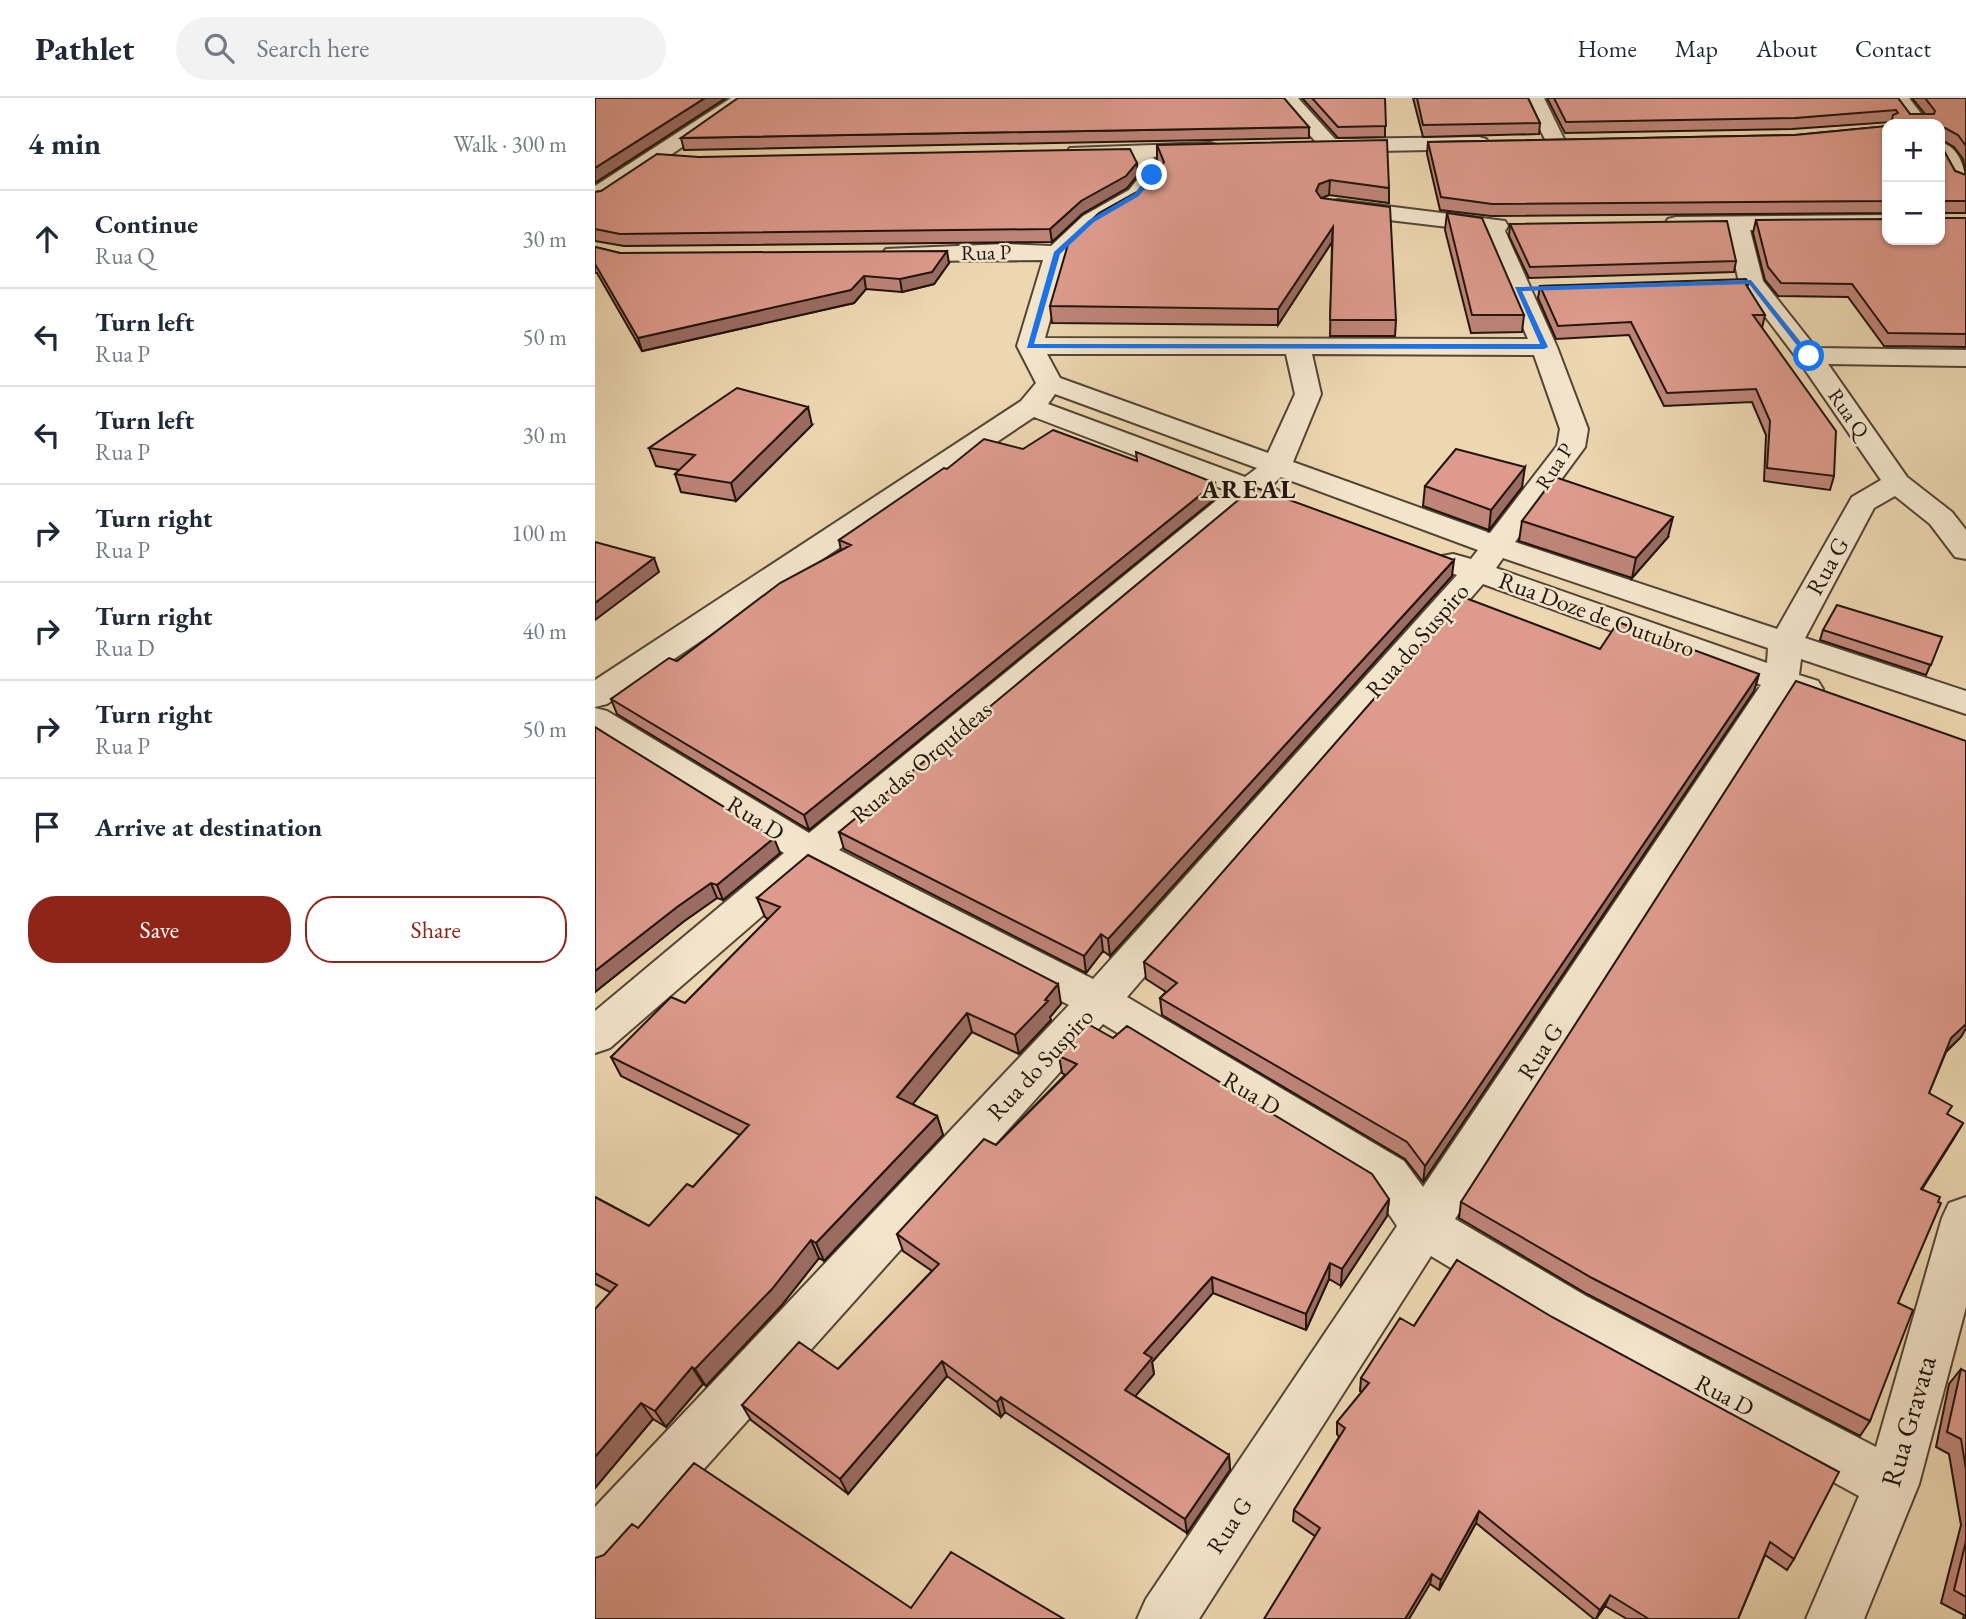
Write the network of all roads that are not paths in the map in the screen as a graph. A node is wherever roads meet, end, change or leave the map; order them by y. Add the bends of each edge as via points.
1 (744, 98) edge
2 (1287, 98) edge
3 (1298, 98) edge
4 (1534, 98) edge
5 (1899, 98) edge
6 (1915, 119) edge
7 (1502, 142) edge
8 (1529, 142) edge
9 (1303, 146) edge
10 (1331, 146) junction
11 (1235, 148) edge
12 (1139, 151) junction
13 (1057, 153) edge
14 (1945, 154) edge
15 (652, 156) junction
16 (690, 159) edge
17 (1966, 181) edge
18 (595, 196) edge
19 (1329, 205) edge
20 (1882, 222) edge
21 (1737, 223) junction
22 (1655, 225) edge
23 (1491, 226) junction
24 (1519, 226) edge
25 (1057, 253) junction
26 (872, 254) edge
27 (1724, 282) edge
28 (1751, 282) junction
29 (1545, 288) edge
30 (1518, 289) junction
31 (1030, 346) junction
32 (1544, 347) junction
33 (1298, 348) junction
34 (1809, 356) junction
35 (1966, 358) edge
36 (1041, 395) junction
37 (1277, 466) junction
38 (1897, 483) junction
39 (1249, 489) junction
40 (1299, 508) edge
41 (1966, 550) edge
42 (1426, 553) edge
43 (1487, 559) junction
44 (1783, 662) junction
45 (595, 696) edge
46 (1834, 699) edge
47 (1966, 704) edge
48 (595, 719) edge
49 (811, 852) junction
50 (1099, 1001) junction
51 (595, 1036) edge
52 (1966, 1218) edge
53 (1425, 1227) junction
54 (1892, 1484) junction
55 (595, 1548) edge
56 (1166, 1619) edge
57 (1835, 1619) edge

1 - 15 street
2 - 3 street
2 - 10 street
4 - 8 street via 1562,141
5 - 6 street
7 - 10 street
9 - 10 street
11 - 12 street
12 - 13 street
12 - 25 street via 1152,175 1137,195 1091,221
14 - 17 street
15 - 16 street
15 - 18 street
19 - 23 street
20 - 21 street
21 - 22 street
21 - 28 street, Rua Q
23 - 24 street
23 - 30 street, Rua P
25 - 26 street, Rua P
25 - 31 street
27 - 28 street
28 - 34 street, Rua Q
29 - 30 street
30 - 32 street, Rua P
31 - 33 street
31 - 36 street
32 - 33 street
32 - 43 street, Rua P via 1574,429 1571,447
33 - 37 street via 1308,394
34 - 35 street
34 - 38 street, Rua Q
36 - 37 street, Rua Doze de Outubro
36 - 39 street
36 - 45 street
37 - 39 street, Rua das Orquídeas
37 - 43 street, Rua Doze de Outubro
38 - 41 street, Rua Q via 1941,518
38 - 44 street, Rua G via 1862,503
39 - 40 street
39 - 49 street, Rua das Orquídeas
42 - 43 street, Rua Doze de Outubro
43 - 44 street, Rua Doze de Outubro
43 - 50 street, Rua do Suspiro
44 - 46 street, Rua Doze de Outubro
44 - 47 street, Rua Doze de Outubro
44 - 53 street, Rua G
48 - 49 street, Rua D
49 - 50 street, Rua D
49 - 51 street, Rua das Orquídeas
50 - 53 street, Rua D via 1388,1175
50 - 55 street, Rua do Suspiro
52 - 54 street, Rua Gravata
53 - 54 street, Rua D via 1568,1312
53 - 56 street, Rua G
54 - 57 street, Rua Gravata

